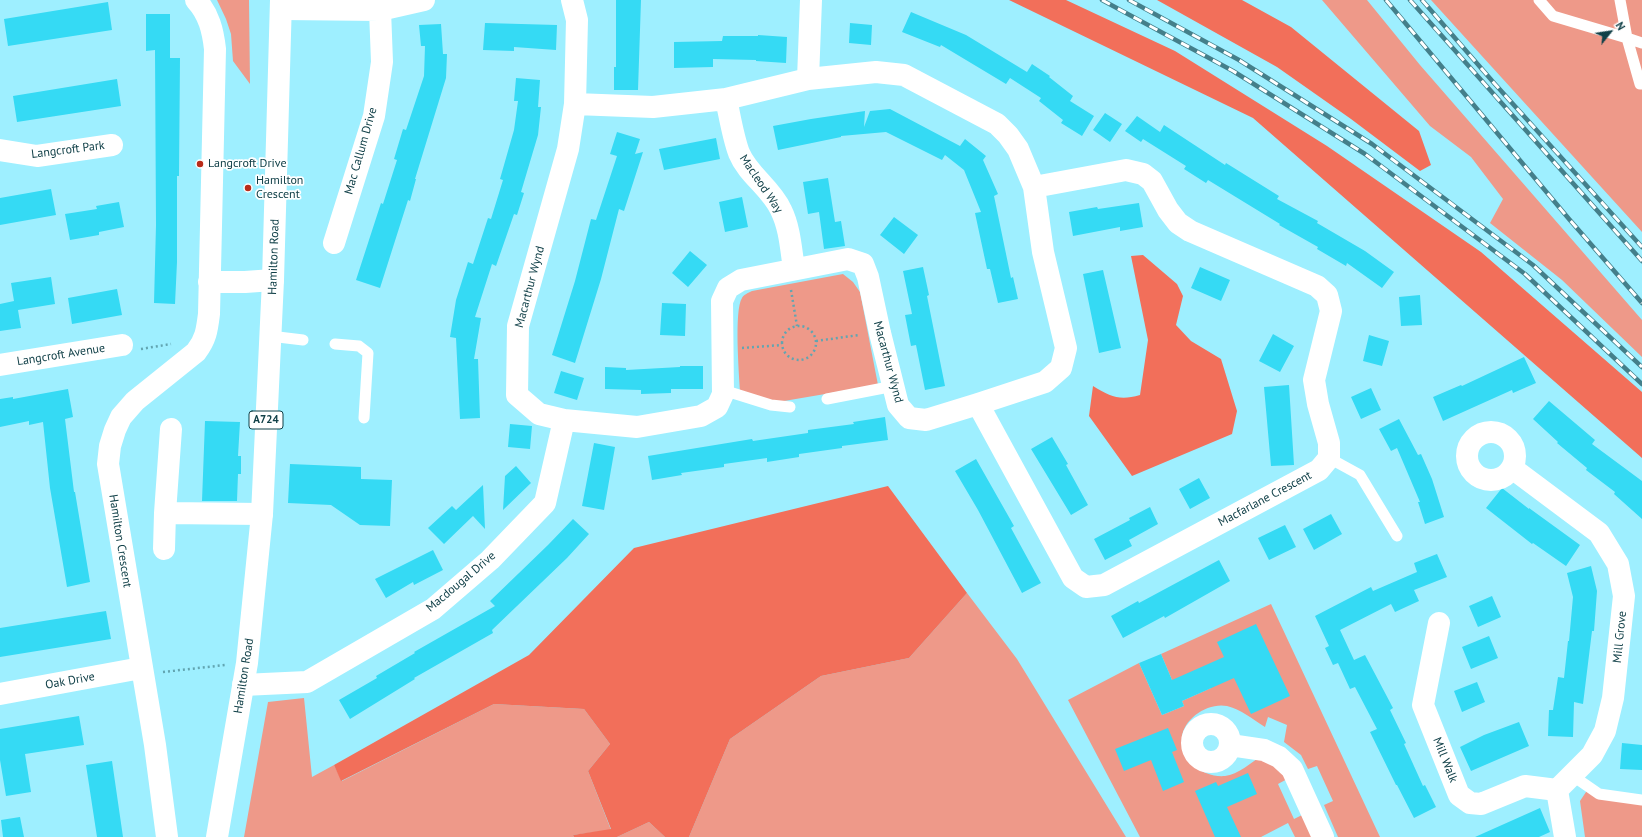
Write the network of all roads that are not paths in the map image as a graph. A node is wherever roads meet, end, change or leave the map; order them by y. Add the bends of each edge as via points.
1 (196, 0) edge
2 (424, 0) edge
3 (572, 0) edge
4 (811, 0) edge
5 (1539, 0) edge
6 (1620, 0) edge
7 (281, 4) edge
8 (380, 10) junction
9 (1627, 38) junction
10 (1642, 43) edge
11 (808, 79) junction
12 (1642, 84) edge
13 (726, 100) junction
14 (575, 104) junction
15 (112, 145) dead end
16 (0, 150) edge
17 (1034, 187) junction
18 (334, 243) dead end
19 (794, 270) junction
20 (273, 280) junction
21 (210, 282) junction
22 (270, 336) junction
23 (303, 340) dead end
24 (335, 344) dead end
25 (122, 345) dead end
26 (0, 365) edge
27 (894, 386) junction
28 (723, 390) junction
29 (827, 399) dead end
30 (978, 404) junction
31 (790, 407) dead end
32 (364, 418) dead end
33 (564, 420) junction
34 (170, 428) dead end
35 (1329, 458) junction
36 (1512, 468) dead end
37 (165, 513) junction
38 (262, 514) junction
39 (1396, 536) dead end
40 (164, 549) dead end
41 (1439, 623) dead end
42 (142, 671) junction
43 (242, 685) junction
44 (0, 694) edge
45 (1230, 745) dead end
46 (1565, 783) junction
47 (1642, 800) edge
48 (167, 837) edge
49 (217, 837) edge
50 (1323, 837) edge
51 (1565, 837) edge

1 - 21 street, Hamilton Crescent via 213,31 215,49
2 - 8 street
3 - 14 street, Macarthur Wynd via 578,20
4 - 11 street
5 - 9 lane via 1553,16
6 - 9 lane
7 - 8 street
7 - 20 street, Hamilton Road / A724
8 - 18 street, Mac Callum Drive via 382,62 374,116
9 - 10 lane
9 - 12 lane
11 - 13 street, Macarthur Wynd
11 - 17 street, Macarthur Wynd via 876,72 904,75 997,124 1018,148
13 - 14 street, Macarthur Wynd via 653,107
13 - 19 street, Macleod Way via 739,153 781,210 787,228
14 - 33 street, Macarthur Wynd via 568,149 518,326 517,395 539,414
15 - 16 street, Langcroft Park via 37,156
17 - 30 street, Macarthur Wynd via 1043,252 1066,348 1061,368 1046,382
17 - 35 street via 1126,170 1143,174 1152,181 1178,223 1190,231 1317,286 1327,295 1331,311 1314,380 1329,443
19 - 27 street, Macarthur Wynd via 848,259 862,264 868,277
19 - 28 street, Macarthur Wynd via 741,280 728,288 722,301
20 - 21 street
20 - 22 street, Hamilton Road / A724
21 - 42 street, Hamilton Crescent via 209,314 203,343 196,352 135,400 121,417 110,446 108,464
22 - 23 lane
22 - 38 street, Hamilton Road / A724
24 - 32 lane via 359,346 368,354
25 - 26 street, Langcroft Avenue
27 - 29 lane
27 - 30 street, Macarthur Wynd via 898,405 909,418 926,420
28 - 31 lane via 772,405
28 - 33 street, Macarthur Wynd via 717,407 701,416 637,427
30 - 35 street, Macfarlane Crescent via 1073,578 1086,587 1104,585 1319,470
33 - 43 street, Macdougal Drive via 545,503 490,560 433,609 307,682
34 - 37 street
35 - 39 lane via 1360,475
36 - 46 street, Mill Grove via 1599,533 1618,564 1624,596 1613,698 1605,731 1592,755
37 - 38 street
37 - 40 street
38 - 43 street, Hamilton Road / A724 via 247,663
41 - 46 street, Mill Walk via 1424,705 1459,795 1470,803 1481,804 1524,786
42 - 44 street, Oak Drive
42 - 48 street, Hamilton Crescent
43 - 49 street, Hamilton Road / A724
45 - 50 street via 1264,750 1279,757 1292,769
46 - 47 lane via 1599,794
46 - 51 street

